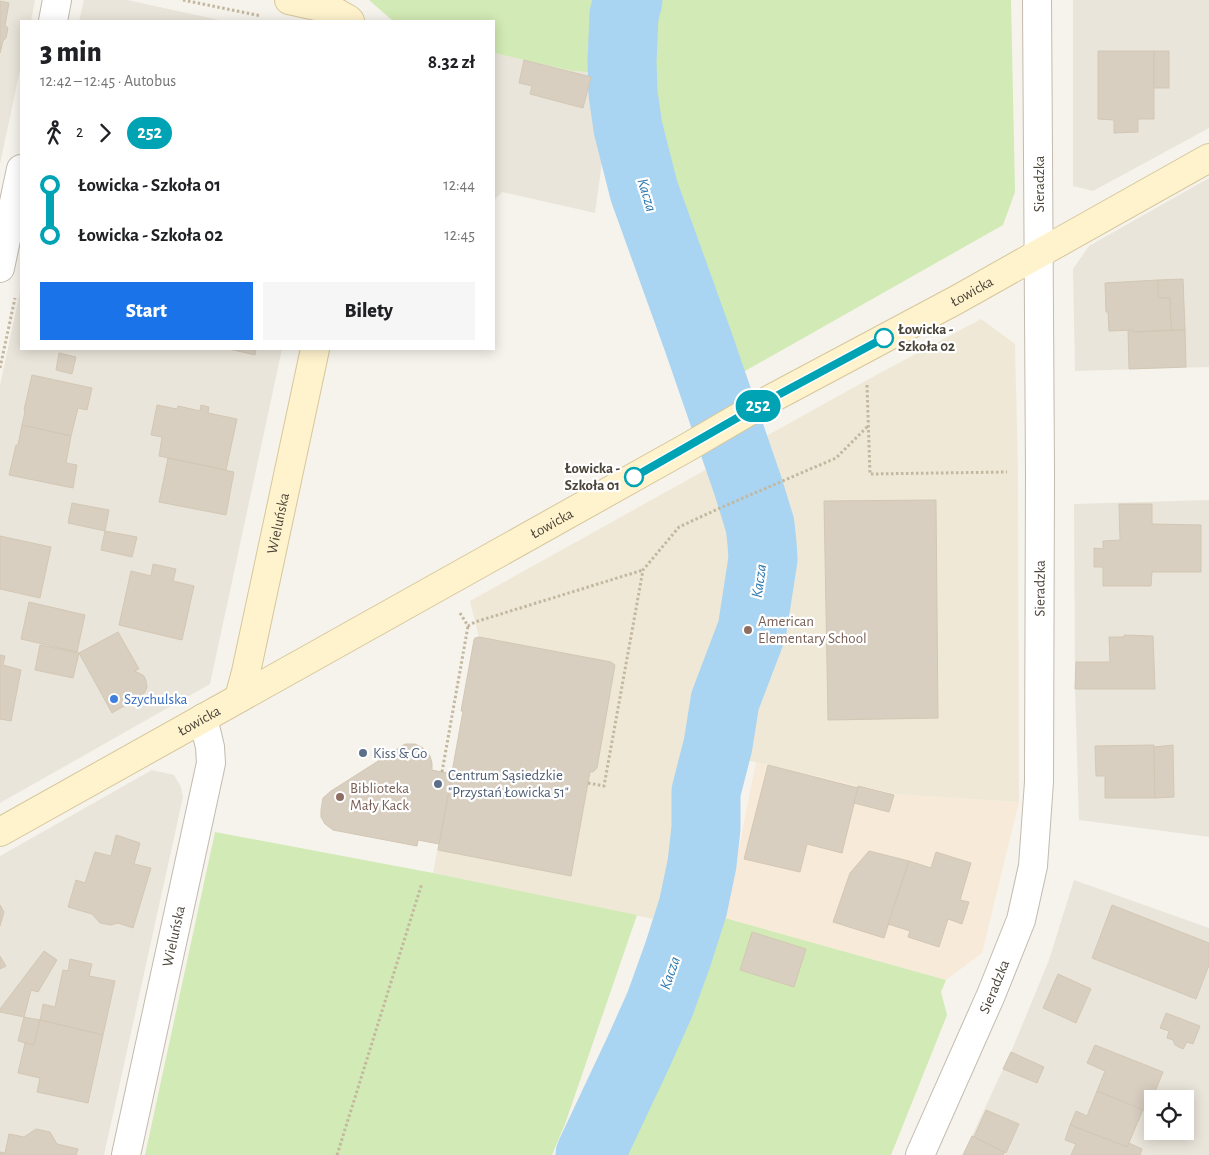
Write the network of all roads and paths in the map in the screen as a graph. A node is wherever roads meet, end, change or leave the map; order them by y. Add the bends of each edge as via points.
1 (58, 0) edge
2 (183, 0) edge
3 (289, 0) edge
4 (1038, 0) edge
5 (340, 15) edge
6 (266, 17) dead end
7 (53, 20) edge
8 (1209, 158) edge
9 (20, 174) edge
10 (1039, 254) junction
11 (0, 268) edge
12 (16, 296) dead end
13 (315, 350) edge
14 (0, 368) edge
15 (867, 380) dead end
16 (868, 426) junction
17 (1040, 472) junction
18 (643, 570) junction
19 (458, 610) dead end
20 (468, 626) junction
21 (239, 698) junction
22 (203, 718) junction
23 (442, 772) dead end
24 (588, 783) dead end
25 (0, 832) edge
26 (422, 884) dead end
27 (126, 1155) edge
28 (337, 1155) edge
29 (920, 1155) edge

1 - 7 street
2 - 6 path
3 - 5 street
4 - 10 street, Sieradzka
8 - 10 street, Łowicka
9 - 11 street
10 - 17 street, Sieradzka
10 - 21 street, Łowicka via 765,402
12 - 14 path
13 - 21 street, Wieluńska
15 - 16 path
16 - 17 path via 870,474
16 - 18 path via 836,458 679,527
17 - 29 street, Sieradzka via 1039,782 1033,866 1021,920
18 - 20 path
18 - 24 path via 604,786
19 - 20 path
20 - 23 path
21 - 22 street, Łowicka
22 - 25 street, Łowicka
22 - 27 street, Wieluńska via 211,763
26 - 28 path

